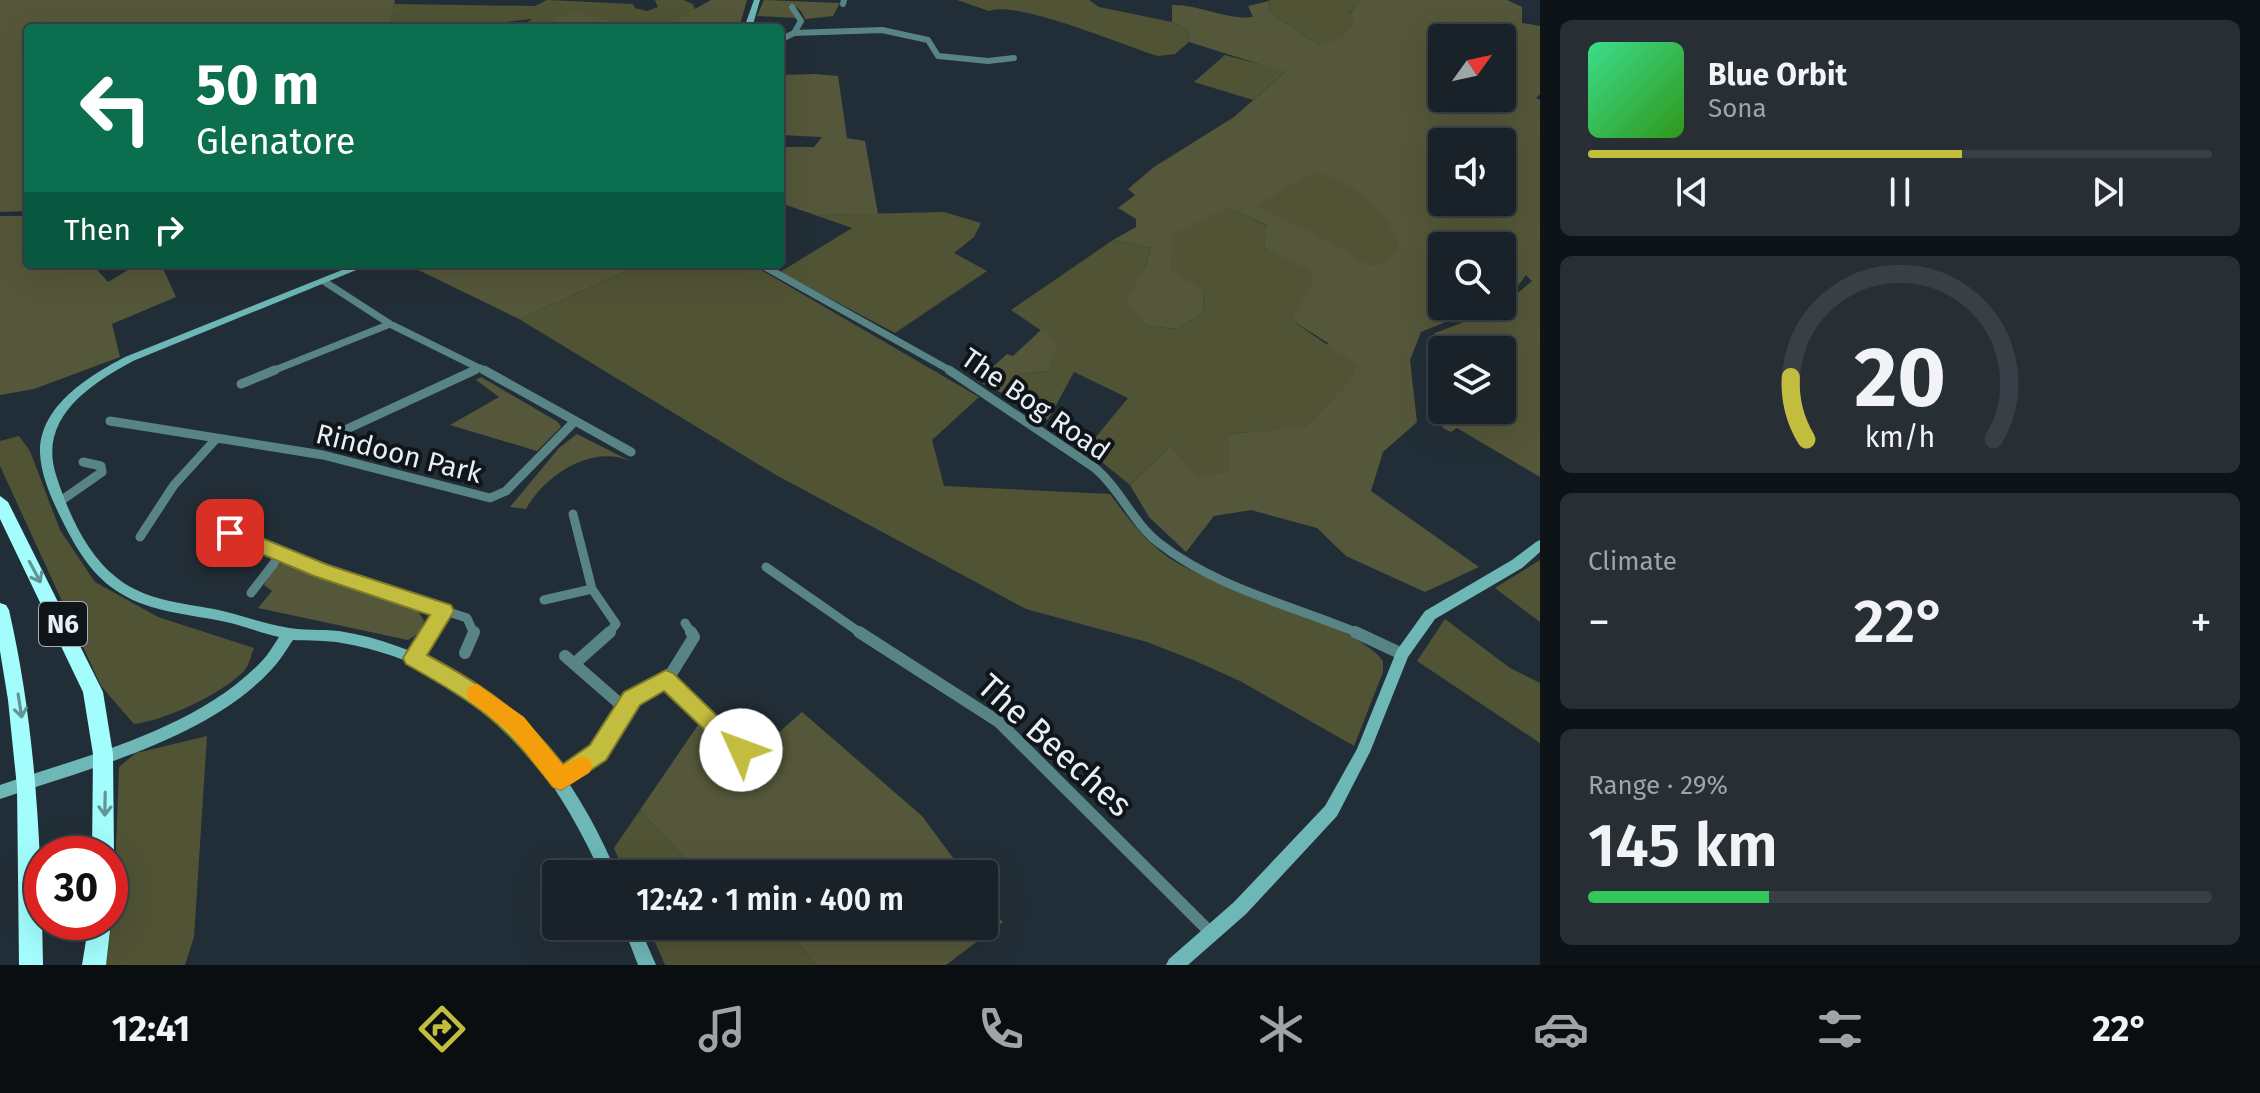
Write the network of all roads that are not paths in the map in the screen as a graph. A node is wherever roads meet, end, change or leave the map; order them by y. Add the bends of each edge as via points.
1 (757, 0) edge
2 (792, 7) dead end
3 (749, 24) edge
4 (794, 33) junction
5 (784, 38) edge
6 (1014, 58) dead end
7 (357, 268) edge
8 (767, 268) edge
9 (325, 282) junction
10 (390, 324) junction
11 (480, 368) junction
12 (241, 384) dead end
13 (110, 421) dead end
14 (575, 421) junction
15 (347, 429) dead end
16 (216, 439) junction
17 (631, 452) dead end
18 (83, 462) dead end
19 (62, 500) junction
20 (0, 502) edge
21 (573, 514) dead end
22 (230, 533) dead end
23 (140, 537) dead end
24 (1540, 545) edge
25 (281, 554) junction
26 (766, 567) dead end
27 (592, 589) junction
28 (251, 593) dead end
29 (544, 600) dead end
30 (0, 610) edge
31 (444, 611) junction
32 (685, 623) dead end
33 (289, 634) junction
34 (465, 653) dead end
35 (1402, 654) junction
36 (565, 656) dead end
37 (413, 658) junction
38 (574, 664) junction
39 (666, 679) junction
40 (627, 710) junction
41 (741, 750) dead end
42 (103, 754) junction
43 (561, 779) junction
44 (0, 792) edge
45 (103, 836) edge
46 (602, 860) edge
47 (1210, 932) junction
48 (97, 940) edge
49 (637, 940) edge
50 (31, 965) edge
51 (94, 965) edge
52 (647, 965) edge
53 (1175, 965) edge

1 - 3 street
2 - 4 street via 801,17
4 - 5 street
4 - 6 street via 882,30 928,40 938,56
7 - 9 street
8 - 35 street, The Bog Road via 1034,422 1100,472 1160,545 1189,563
9 - 10 street
9 - 19 street via 147,351 95,378 63,408 45,438 45,457
10 - 11 street
10 - 12 street
11 - 14 street
11 - 15 street
13 - 16 street
14 - 16 street, Rindoon Park via 494,498 323,455
14 - 17 street
16 - 23 street via 174,485
18 - 19 street via 101,466 102,472
19 - 33 street via 96,564 136,596
20 -> 42 highway, N6 via 93,692
21 - 27 street
22 - 25 street
24 - 35 street via 1430,615
25 - 28 street
25 - 31 street
26 - 47 street, The Beeches via 999,722
27 - 29 street
27 - 38 street via 616,624
30 -> 50 highway, N6 via 27,749
31 - 34 street via 472,624 475,637
31 - 37 street
32 - 39 street via 694,637
33 - 37 street via 339,637
33 - 42 street via 279,654 214,708
35 - 47 street via 1341,797 1248,899
36 - 38 street
37 - 43 street via 471,689 508,717
38 - 40 street
39 - 40 street via 635,696
39 - 41 street
40 - 43 street via 595,756
42 - 44 street
42 -> 45 highway, N6
43 - 46 street
47 - 53 street
48 - 51 highway
49 - 52 street

